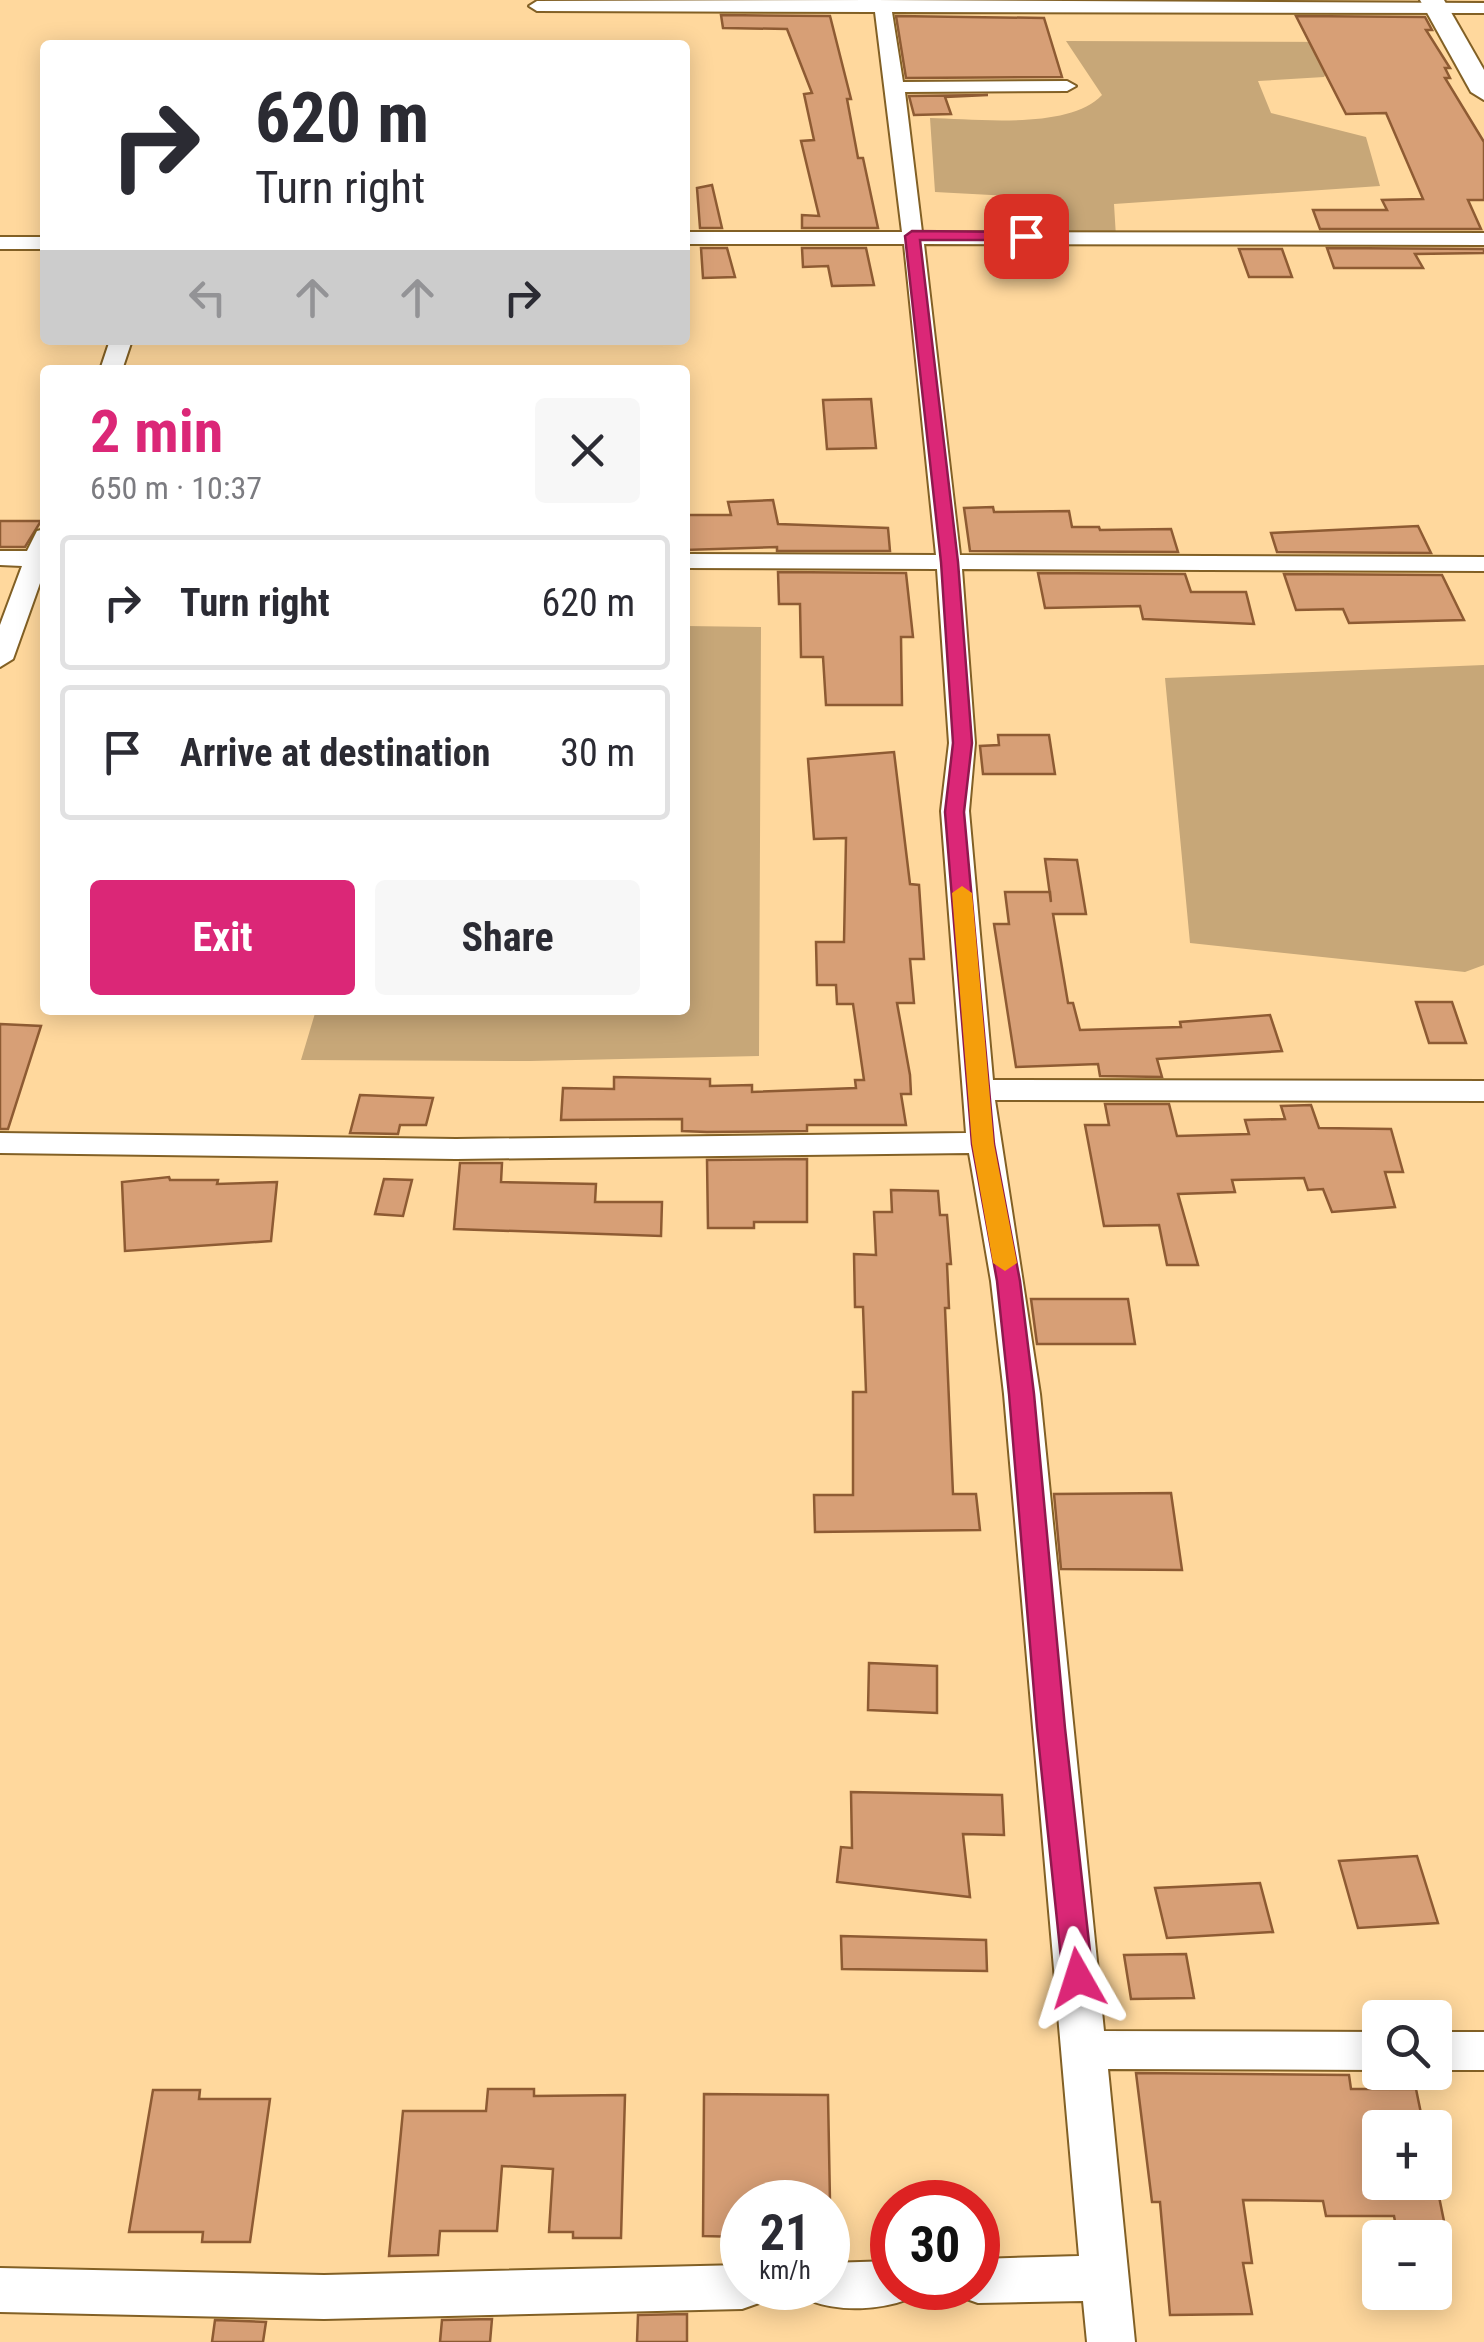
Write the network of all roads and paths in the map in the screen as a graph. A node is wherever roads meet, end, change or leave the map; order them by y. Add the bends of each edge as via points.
1 (882, 3) edge
2 (1434, 4) edge
3 (537, 6) dead end
4 (1484, 8) edge
5 (1067, 86) dead end
6 (896, 87) junction
7 (1484, 92) edge
8 (912, 236) junction
9 (690, 238) edge
10 (1484, 240) edge
11 (0, 243) edge
12 (40, 243) edge
13 (40, 551) edge
14 (40, 556) edge
15 (0, 558) edge
16 (690, 561) edge
17 (949, 562) junction
18 (1484, 564) edge
19 (0, 659) edge
20 (979, 1090) junction
21 (1484, 1091) edge
22 (0, 1144) edge
23 (983, 1144) junction
24 (1086, 2050) junction
25 (1362, 2051) edge
26 (1452, 2051) edge
27 (1484, 2051) edge
28 (1104, 2278) junction
29 (1000, 2280) edge
30 (720, 2288) edge
31 (0, 2290) edge
32 (1111, 2342) edge

1 - 2 street
1 - 3 street
1 - 6 street
2 - 4 street
2 - 7 street
5 - 6 street
6 - 8 street
8 - 9 street
8 - 10 street
8 - 17 street
11 - 12 street
13 - 15 street
14 - 19 street
16 - 17 street
17 - 18 street
17 - 20 street via 962,743 955,812
20 - 21 street
20 - 23 street
22 - 23 street
23 - 24 street via 1022,1394
24 - 25 street
24 - 28 street
26 - 27 street
28 - 29 street
28 - 32 street
30 - 31 street via 324,2297

